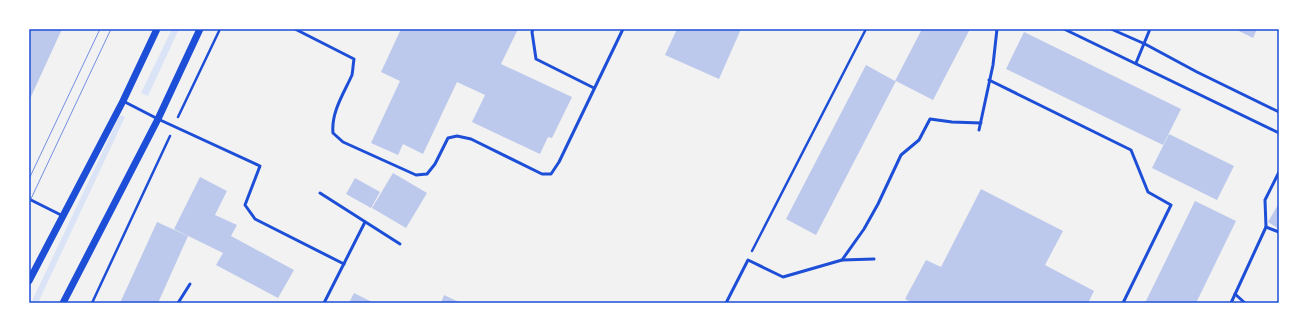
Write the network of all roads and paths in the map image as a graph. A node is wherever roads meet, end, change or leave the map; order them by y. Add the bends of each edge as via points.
1 (157, 29) edge
2 (200, 29) edge
3 (220, 29) edge
4 (295, 29) edge
5 (533, 29) edge
6 (623, 29) edge
7 (866, 29) edge
8 (997, 29) edge
9 (1064, 29) edge
10 (1111, 29) edge
11 (1150, 29) edge
12 (1145, 44) junction
13 (1136, 62) junction
14 (989, 80) junction
15 (594, 88) junction
16 (123, 101) junction
17 (1279, 112) edge
18 (158, 119) junction
19 (980, 123) junction
20 (174, 127) junction
21 (979, 130) dead end
22 (1279, 133) edge
23 (1279, 172) edge
24 (320, 193) dead end
25 (29, 199) edge
26 (63, 216) junction
27 (365, 222) junction
28 (1266, 227) junction
29 (1279, 232) edge
30 (400, 244) dead end
31 (874, 259) dead end
32 (748, 260) junction
33 (842, 260) junction
34 (344, 264) junction
35 (29, 281) edge
36 (190, 284) dead end
37 (1235, 294) junction
38 (63, 303) edge
39 (92, 303) edge
40 (178, 303) edge
41 (324, 303) edge
42 (726, 303) edge
43 (1123, 303) edge
44 (1231, 303) edge
45 (1245, 303) edge

1 - 16 street
2 - 18 street
3 - 20 path
4 - 15 lane via 354,59 352,73 334,116 333,132 343,142 416,176 428,174 448,138 457,136 471,139 542,174 551,174
5 - 15 lane via 536,59
6 - 15 lane
7 - 32 path
8 - 14 lane
9 - 13 lane
10 - 12 lane
11 - 12 lane
12 - 13 lane
12 - 17 lane
13 - 22 lane
14 - 19 lane
14 - 43 lane via 1131,150 1148,192 1171,205
16 - 18 lane
16 - 26 street
18 - 20 lane
18 - 38 street
19 - 21 lane
19 - 33 lane via 930,119 919,140 901,154 867,223
20 - 34 lane via 260,166 245,205 255,219
20 - 39 path
23 - 28 lane via 1265,200
24 - 27 lane
25 - 26 lane
26 - 35 street
27 - 30 lane
27 - 34 lane
28 - 29 lane
28 - 37 lane
31 - 33 lane
32 - 33 lane via 783,276
32 - 42 lane
34 - 41 lane
36 - 40 lane
37 - 44 lane
37 - 45 lane

